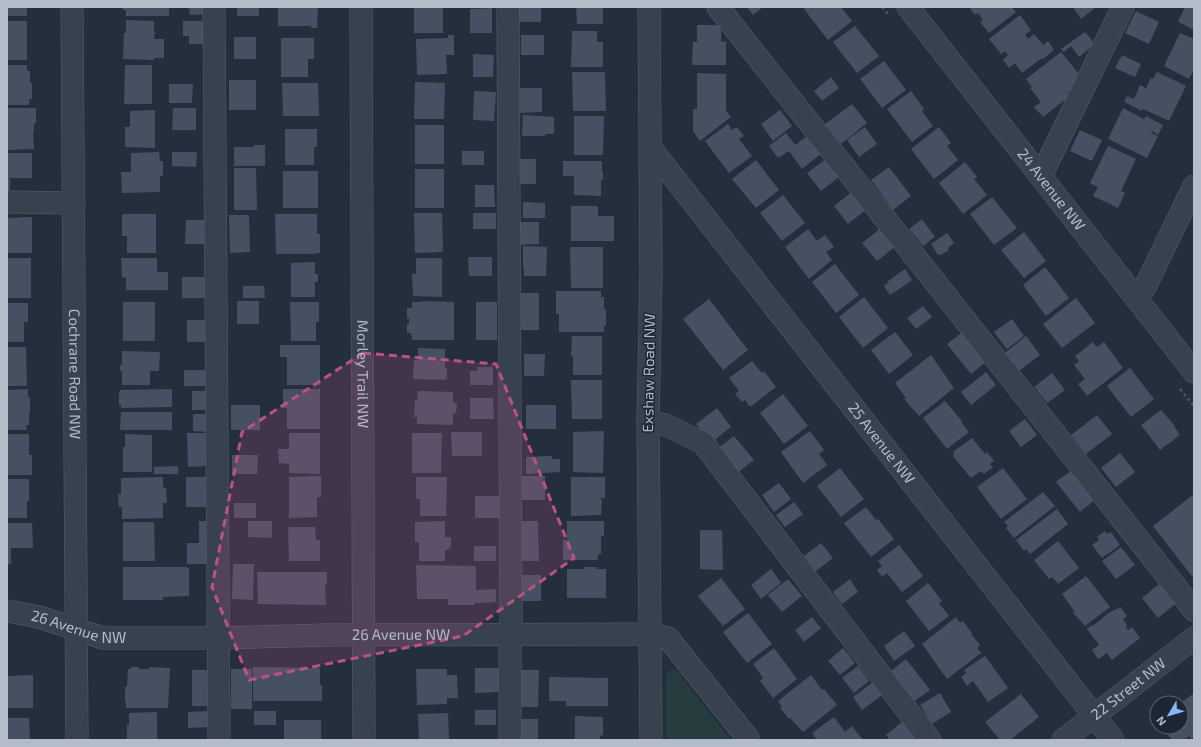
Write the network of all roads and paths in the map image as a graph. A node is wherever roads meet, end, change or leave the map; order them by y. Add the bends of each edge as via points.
1 (72, 7) edge
2 (214, 7) edge
3 (361, 7) edge
4 (508, 7) edge
5 (649, 7) edge
6 (718, 7) edge
7 (908, 7) edge
8 (1120, 9) edge
9 (650, 147) junction
10 (1041, 176) junction
11 (1194, 186) edge
12 (7, 202) edge
13 (74, 203) junction
14 (1137, 299) junction
15 (1194, 372) edge
16 (648, 422) junction
17 (1194, 610) edge
18 (7, 611) edge
19 (78, 630) junction
20 (649, 634) junction
21 (510, 635) junction
22 (363, 636) junction
23 (219, 638) junction
24 (1194, 638) edge
25 (1094, 716) junction
26 (77, 740) edge
27 (219, 740) edge
28 (364, 740) edge
29 (510, 740) edge
30 (651, 740) edge
31 (749, 740) edge
32 (930, 740) edge
33 (1063, 740) edge
34 (1113, 740) edge

1 - 13 street, Cochrane Road NW
2 - 23 street
3 - 22 street, Morley Trail NW
4 - 21 street
5 - 9 street, Exshaw Road NW
6 - 17 street
7 - 10 street, 24 Avenue NW
8 - 10 street
9 - 16 street, Exshaw Road NW
9 - 25 street, 25 Avenue NW
10 - 14 street, 24 Avenue NW
11 - 14 street
12 - 13 street
13 - 19 street, Cochrane Road NW
14 - 15 street, 24 Avenue NW
16 - 20 street, Exshaw Road NW
16 - 32 street via 666,425 703,443
18 - 19 street, 26 Avenue NW via 39,617
19 - 23 street, 26 Avenue NW via 103,638
19 - 26 street, Cochrane Road NW
20 - 21 street, 26 Avenue NW
20 - 30 street, Exshaw Road NW
20 - 31 street, 26 Avenue NW via 668,638
21 - 22 street, 26 Avenue NW
21 - 29 street
22 - 23 street, 26 Avenue NW
22 - 28 street, Morley Trail NW
23 - 27 street
24 - 25 street, 22 Street NW
25 - 33 street, 22 Street NW
25 - 34 street, 25 Avenue NW

